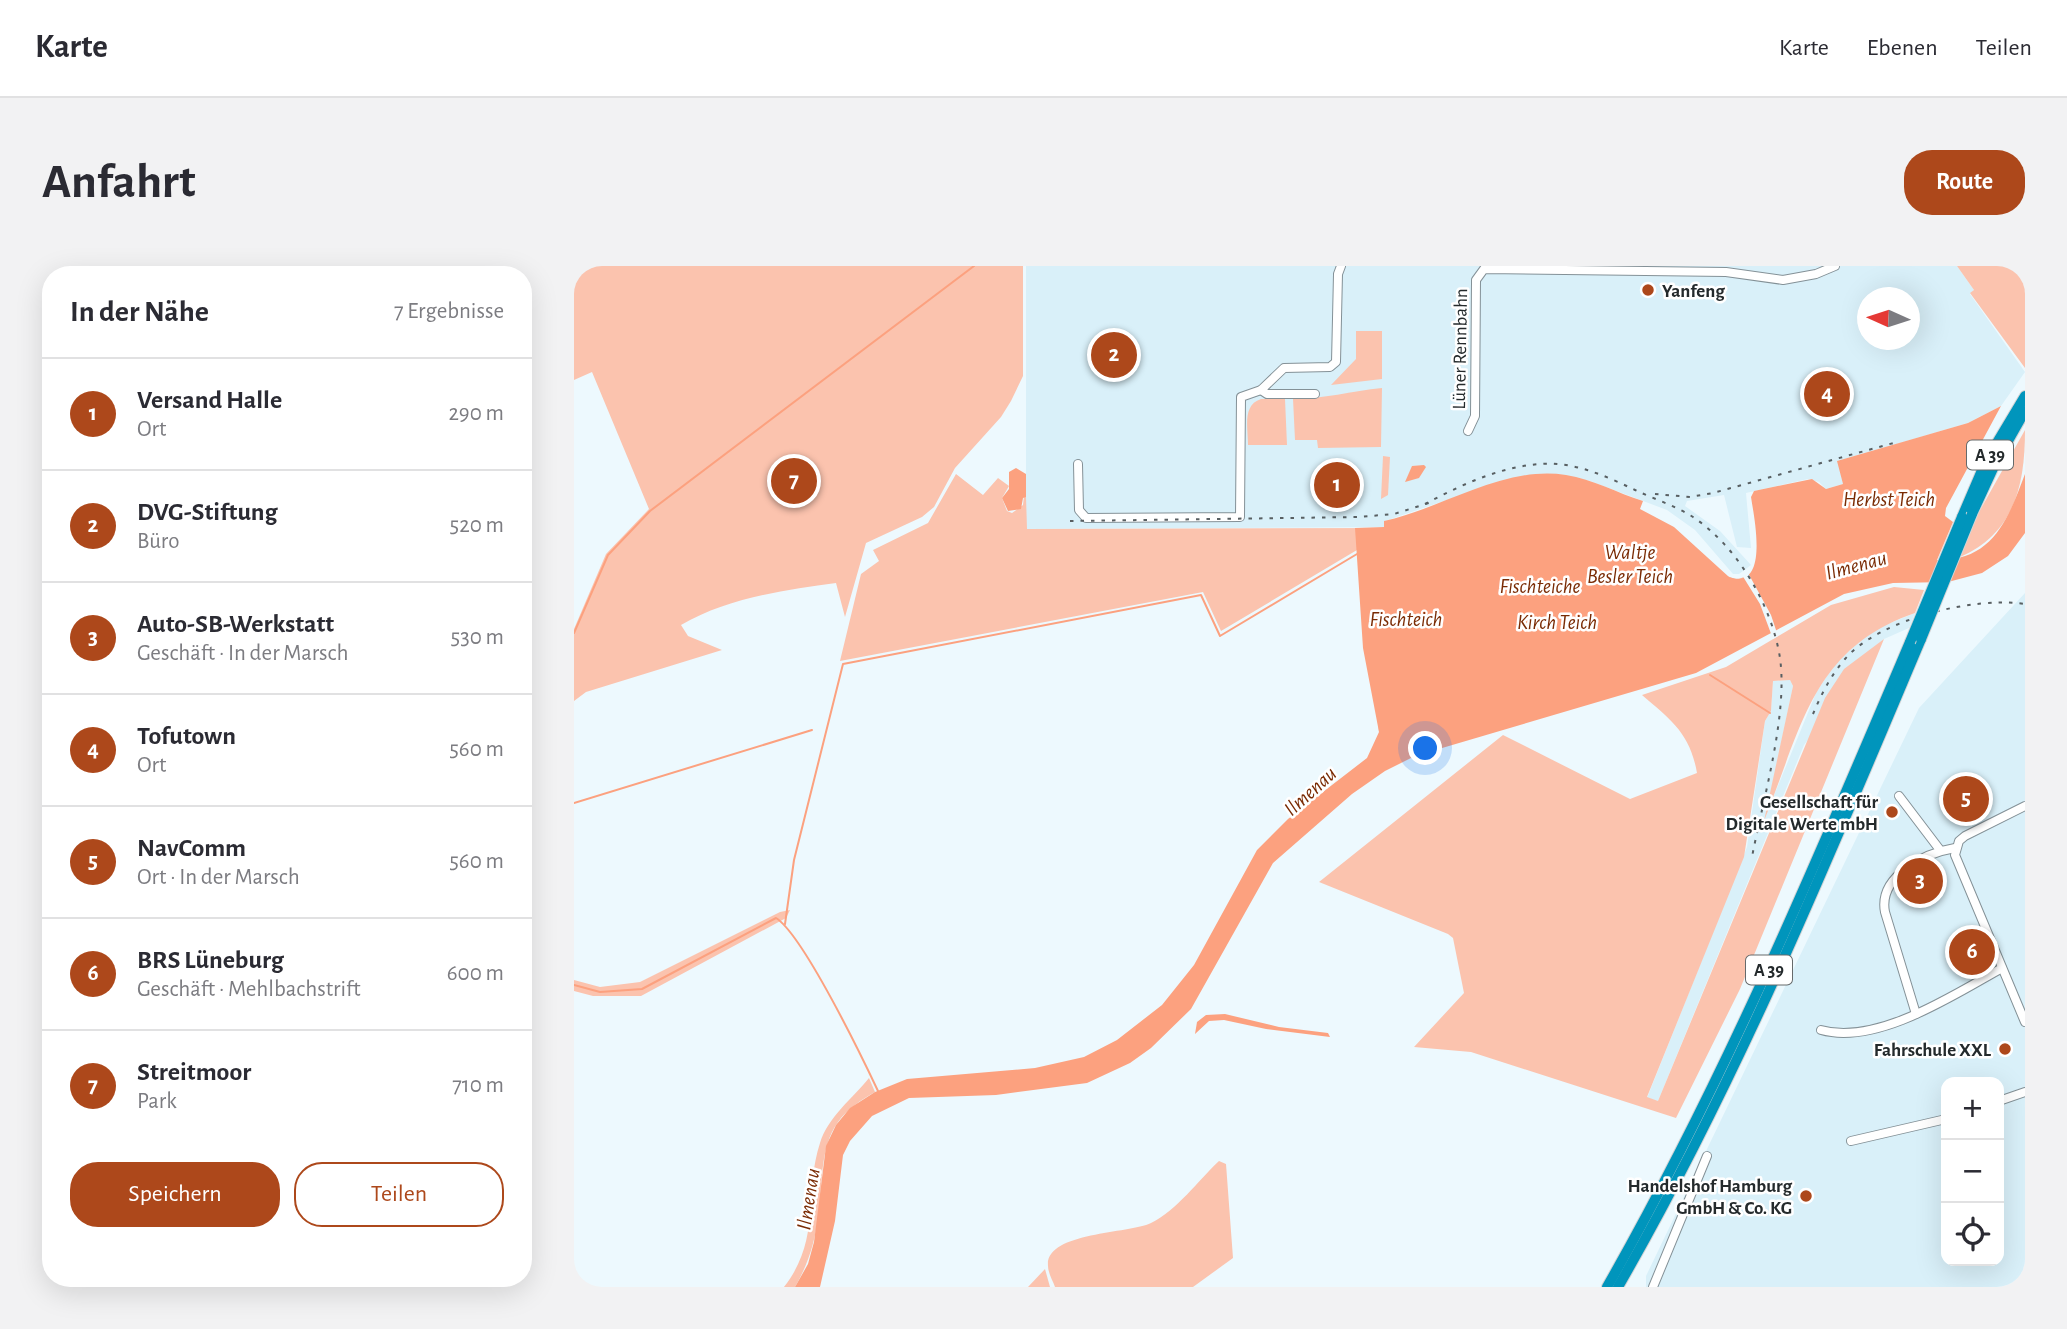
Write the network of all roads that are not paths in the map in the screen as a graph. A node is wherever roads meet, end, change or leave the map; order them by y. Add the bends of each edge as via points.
1 (1341, 266) edge
2 (1835, 266) edge
3 (1482, 268) edge
4 (1261, 390) junction
5 (1315, 394) dead end
6 (2025, 396) edge
7 (2025, 411) edge
8 (1468, 431) dead end
9 (1078, 464) dead end
10 (1967, 515) junction
11 (1915, 640) junction
12 (1899, 796) dead end
13 (2025, 806) edge
14 (1955, 848) junction
15 (1941, 850) junction
16 (2002, 968) junction
17 (1916, 1014) junction
18 (2025, 1022) edge
19 (1821, 1030) dead end
20 (2025, 1092) edge
21 (2004, 1099) edge
22 (1941, 1120) edge
23 (1851, 1141) dead end
24 (1707, 1156) dead end
25 (1607, 1287) edge
26 (1618, 1287) edge
27 (1653, 1287) edge

1 - 4 street via 1336,362 1330,367 1284,368
2 - 3 street, Lüner Rennbahn via 1783,280 1726,272
3 - 8 street, Lüner Rennbahn via 1476,280 1475,416
4 - 5 street via 1267,394
4 - 9 street via 1241,397 1240,517 1086,518 1079,510
6 - 10 highway, A 39 via 1986,461
7 - 10 highway, A 39
10 - 11 highway, A 39, bridge
11 - 25 highway, A 39 via 1760,990
11 - 26 highway, A 39 via 1763,1007
12 - 15 street
13 - 14 street via 1965,836
14 - 15 street
14 - 16 street via 1956,862
15 - 17 street via 1894,877 1884,895
16 - 17 street
16 - 18 street
17 - 19 street via 1837,1034
20 - 21 street
22 - 23 street
24 - 27 street

